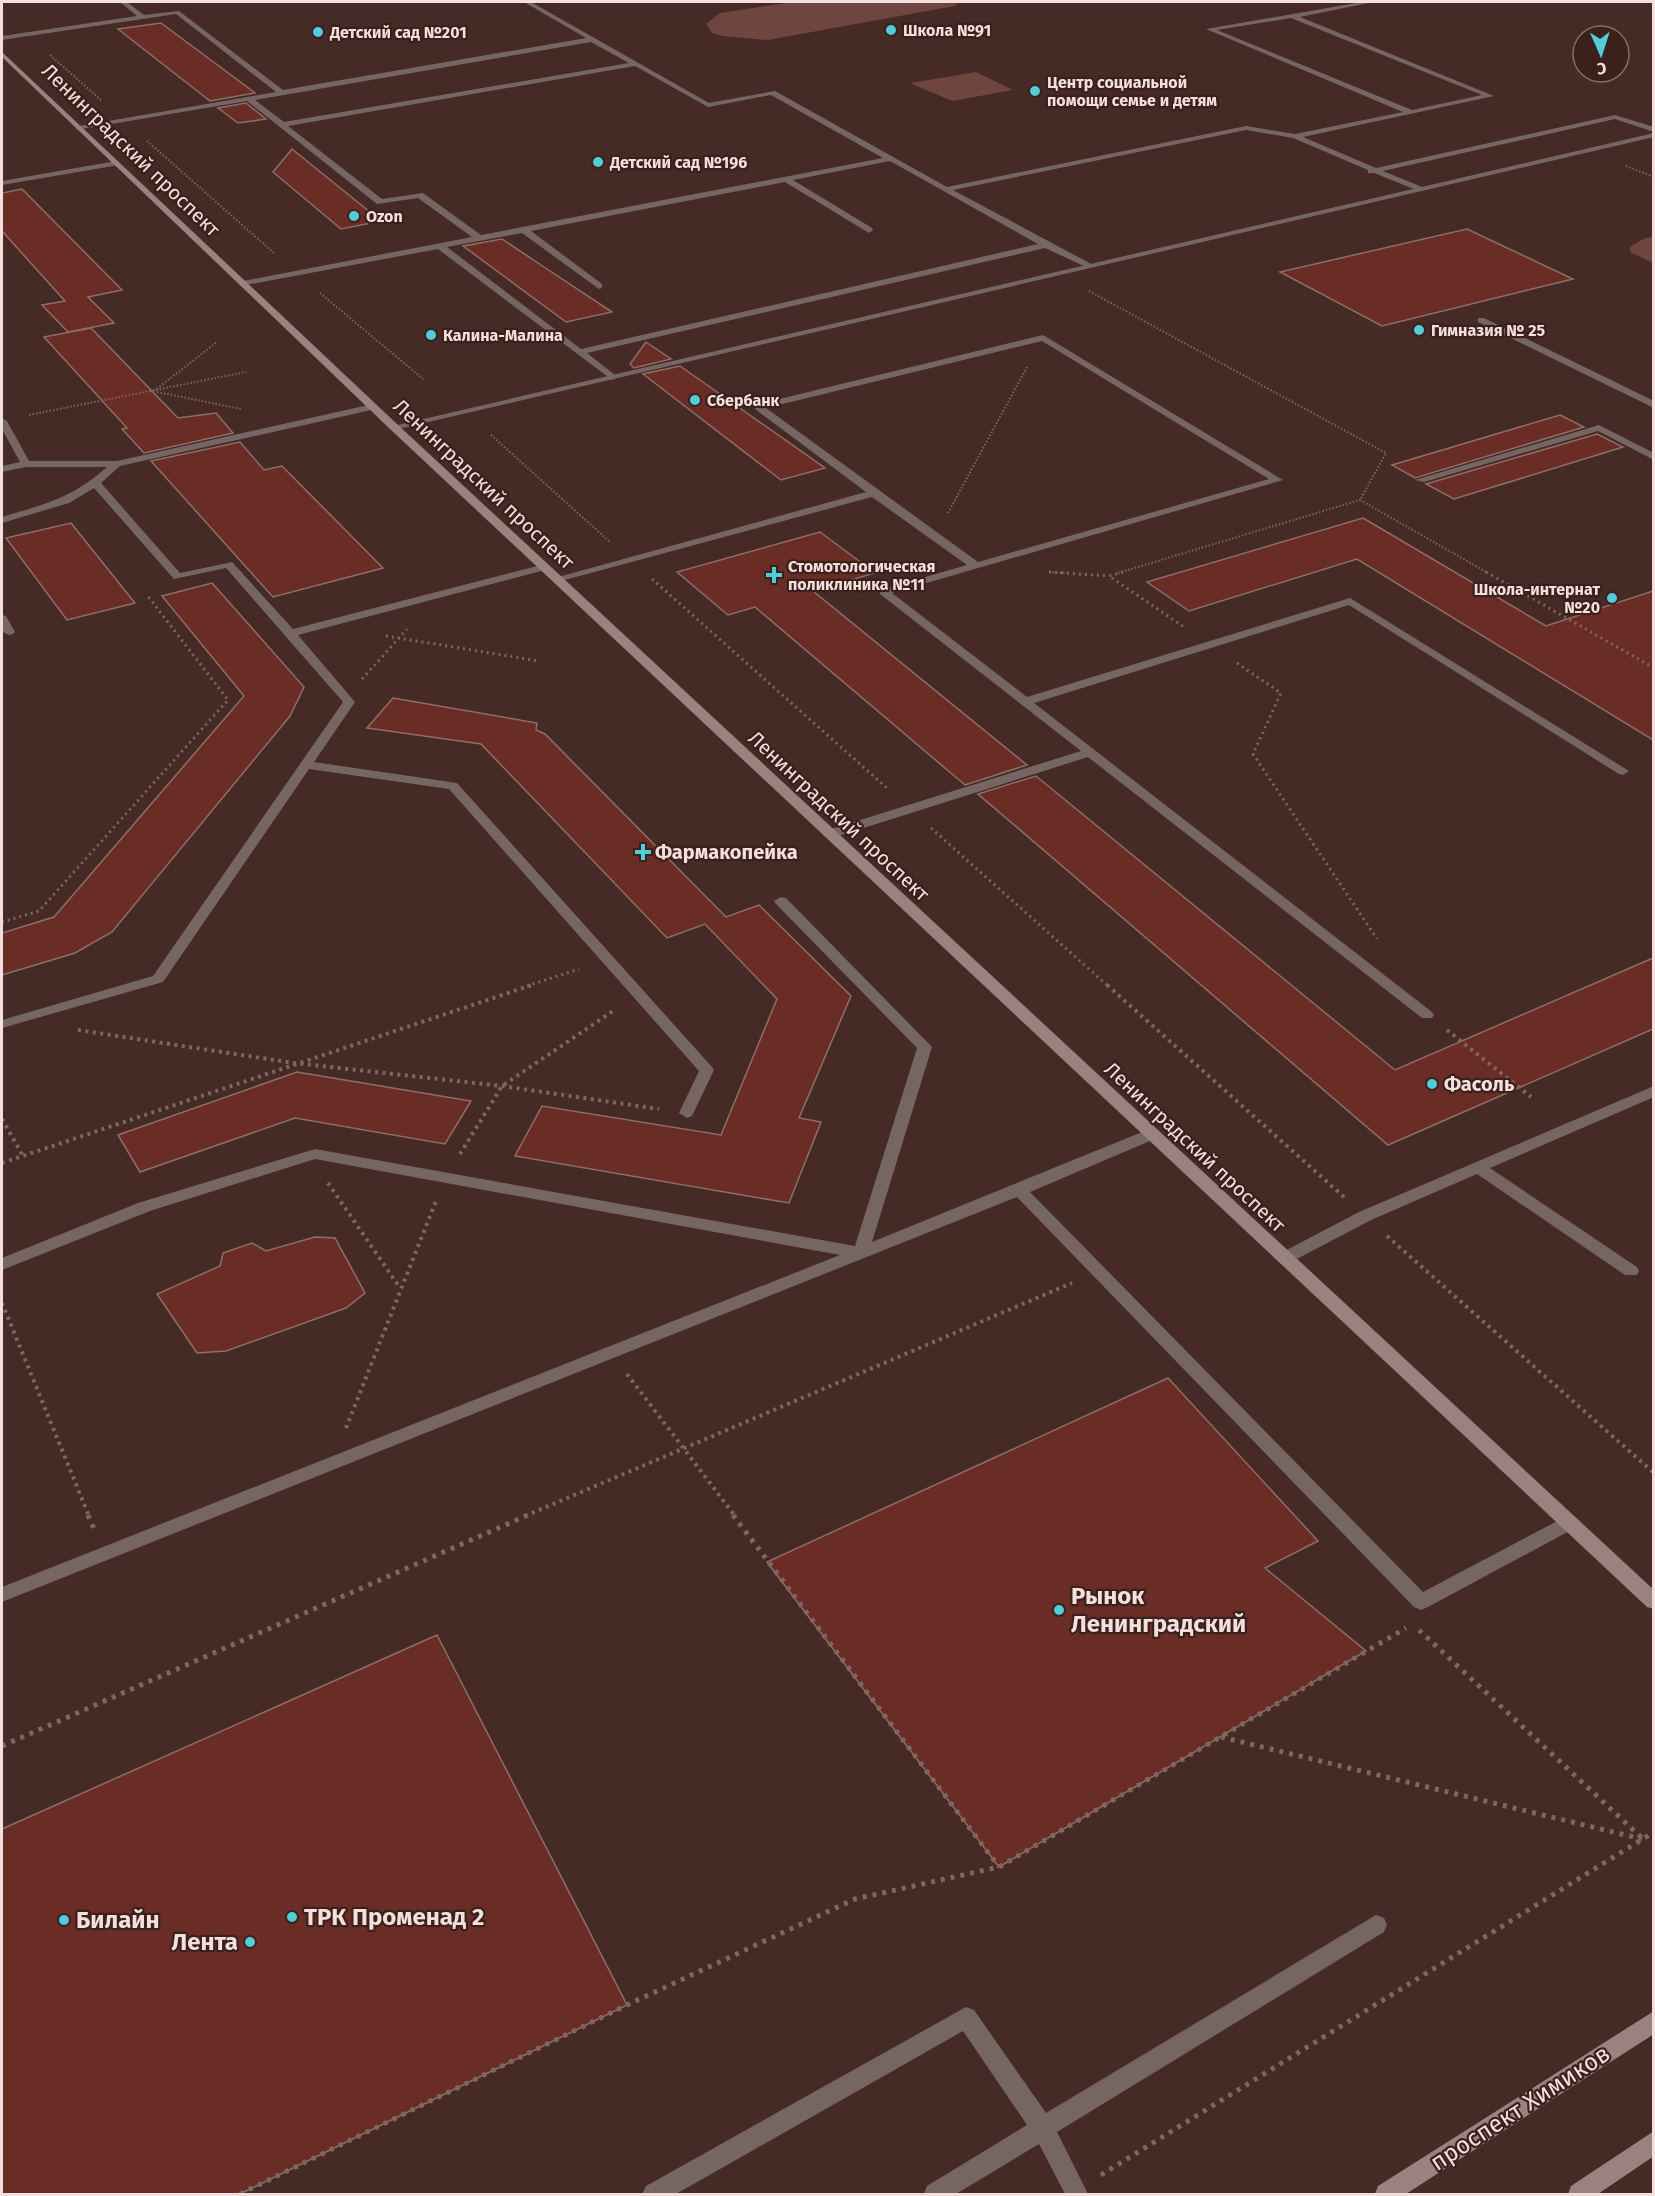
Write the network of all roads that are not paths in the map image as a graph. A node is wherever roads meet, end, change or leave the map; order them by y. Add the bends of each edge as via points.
1 (123, 2) edge
2 (527, 2) edge
3 (1370, 2) edge
4 (1292, 16) junction
5 (143, 17) junction
6 (2, 38) edge
7 (594, 39) junction
8 (2, 54) edge
9 (636, 64) junction
10 (282, 93) junction
11 (249, 99) junction
12 (1411, 112) junction
13 (282, 125) junction
14 (79, 128) junction
15 (1653, 133) edge
16 (1295, 136) junction
17 (890, 159) junction
18 (116, 163) junction
19 (1371, 171) junction
20 (786, 179) junction
21 (2, 183) edge
22 (947, 189) junction
23 (1419, 189) junction
24 (524, 230) junction
25 (869, 230) dead end
26 (479, 238) junction
27 (1046, 245) junction
28 (440, 246) junction
29 (1091, 266) junction
30 (243, 284) junction
31 (599, 286) dead end
32 (1481, 320) dead end
33 (579, 352) junction
34 (612, 377) junction
35 (1653, 405) edge
36 (373, 407) junction
37 (2, 421) edge
38 (394, 427) junction
39 (1653, 457) edge
40 (26, 464) junction
41 (117, 464) junction
42 (2, 470) edge
43 (1420, 480) dead end
44 (95, 483) junction
45 (873, 493) junction
46 (2, 520) edge
47 (976, 566) junction
48 (544, 567) junction
49 (557, 579) junction
50 (2, 618) edge
51 (9, 632) dead end
52 (291, 633) junction
53 (1024, 702) junction
54 (1088, 753) junction
55 (305, 765) junction
56 (1623, 771) dead end
57 (830, 834) junction
58 (781, 901) dead end
59 (1427, 1015) road end
60 (2, 1024) edge
61 (1653, 1091) edge
62 (687, 1113) road end
63 (1152, 1134) junction
64 (1479, 1168) junction
65 (1019, 1190) junction
66 (861, 1253) junction
67 (1284, 1258) junction
68 (2, 1264) edge
69 (1631, 1271) dead end
70 (1569, 1523) junction
71 (2, 1595) edge
72 (1653, 1602) edge
73 (1376, 1925) dead end
74 (1653, 2021) edge
75 (1043, 2128) junction
76 (1653, 2142) edge
77 (1076, 2192) edge
78 (654, 2194) edge
79 (935, 2194) edge
80 (1386, 2194) edge
81 (1579, 2194) edge

1 - 5 street
2 - 7 street
3 - 4 street
4 - 12 street via 1490,96
4 - 12 street via 1209,29
5 - 6 street
5 - 10 street via 177,12
7 - 9 street
7 - 10 street
8 - 14 main road, Ленинградский проспект
9 - 13 street
9 - 17 street via 708,105 772,93
10 - 11 street
11 - 13 street
11 - 14 street
12 - 16 street
13 - 26 street via 380,202 420,195
14 - 18 main road, Ленинградский проспект
15 - 19 street via 1615,117
15 - 23 street
16 - 19 street
16 - 22 street via 1246,128
17 - 20 street
17 - 22 street
18 - 21 street
18 - 30 main road, Ленинградский проспект
19 - 23 street
20 - 24 street
20 - 25 street
22 - 27 street
23 - 29 street
24 - 26 street
24 - 31 street
26 - 28 street
27 - 29 street
27 - 33 street
28 - 30 street
28 - 33 street
29 - 34 street
30 - 36 main road, Ленинградский проспект
32 - 35 street
33 - 34 street
34 - 38 street
36 - 38 main road, Ленинградский проспект
36 - 41 street
37 - 40 street
38 - 48 main road, Ленинградский проспект
39 - 43 street via 1599,428
40 - 41 street
40 - 42 street
41 - 44 street
44 - 46 street via 65,501
44 - 52 street via 178,577 228,564
45 - 47 street
45 - 47 street via 758,407 1043,338 1278,480
45 - 49 street
47 - 53 street via 884,591
48 - 49 main road, Ленинградский проспект
48 - 52 street
49 - 57 main road, Ленинградский проспект
50 - 51 street
52 - 55 street via 349,702
53 - 54 street
53 - 56 street via 1350,601
54 - 57 street
54 - 59 street
55 - 60 street via 158,979
55 - 62 street via 453,786 707,1070
57 - 63 main road, Ленинградский проспект
58 - 66 street via 925,1047
61 - 64 street
63 - 65 street
63 - 67 main road, Ленинградский проспект
64 - 67 street via 1365,1216
64 - 69 street
65 - 66 street
65 - 70 street via 1421,1602
66 - 68 street via 315,1154 144,1208
66 - 71 street
67 - 70 main road, Ленинградский проспект
70 - 72 main road, Ленинградский проспект
73 - 75 street
74 - 80 main road, проспект Химиков
75 - 77 street
75 - 78 street via 966,2017
75 - 79 street
76 - 81 main road

